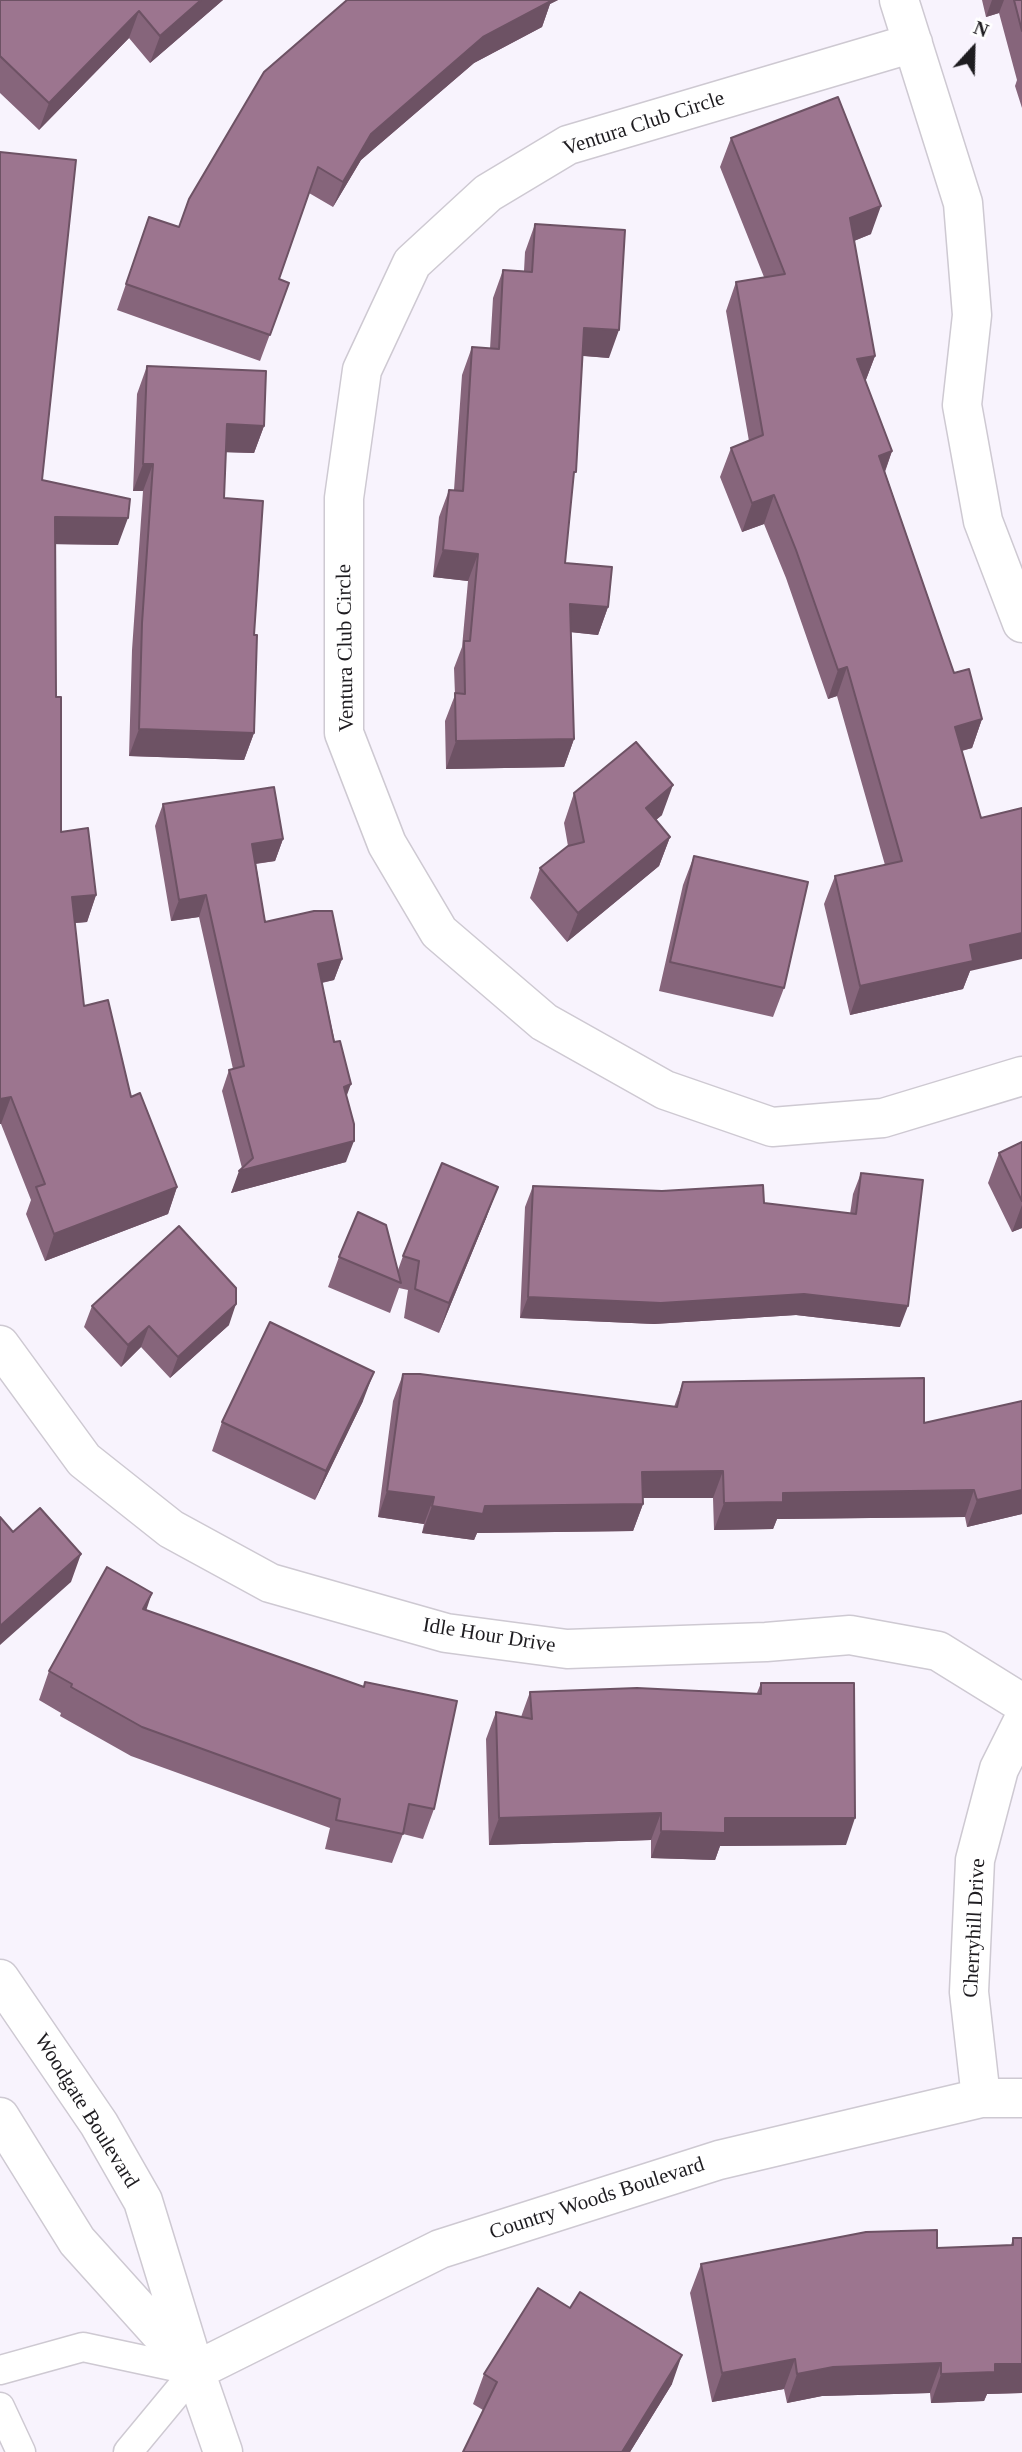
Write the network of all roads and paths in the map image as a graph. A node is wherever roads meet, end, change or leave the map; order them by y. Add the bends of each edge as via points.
1 (900, 0) edge
2 (913, 43) junction
3 (1022, 622) edge
4 (1022, 1076) edge
5 (0, 1345) edge
6 (1022, 1703) edge
7 (1022, 1723) edge
8 (0, 1979) edge
9 (981, 2098) junction
10 (1022, 2098) edge
11 (0, 2117) edge
12 (0, 2370) edge
13 (195, 2371) junction
14 (0, 2407) edge
15 (21, 2452) edge
16 (128, 2452) edge
17 (223, 2452) edge

1 - 2 street
2 - 3 street via 963,204 972,315 962,405 983,521
2 - 4 street, Ventura Club Circle via 568,145 488,193 412,263 362,370 344,498 344,733 387,844 439,932 544,1022 665,1090 772,1127 883,1118
5 - 6 street, Idle Hour Drive via 84,1460 171,1529 270,1583 446,1633 567,1649 850,1635 938,1651
7 - 9 street, Cherryhill Drive via 999,1769 975,1860 969,1993
8 - 13 street, Woodgate Boulevard via 99,2124 143,2201
9 - 10 street, Country Woods Boulevard
9 - 13 street, Country Woods Boulevard via 719,2160 440,2249
11 - 13 street, Woodgate Boulevard via 77,2241
12 - 13 lane via 83,2347
13 - 16 lane
13 - 17 street, Woodgate Boulevard
14 - 15 lane

